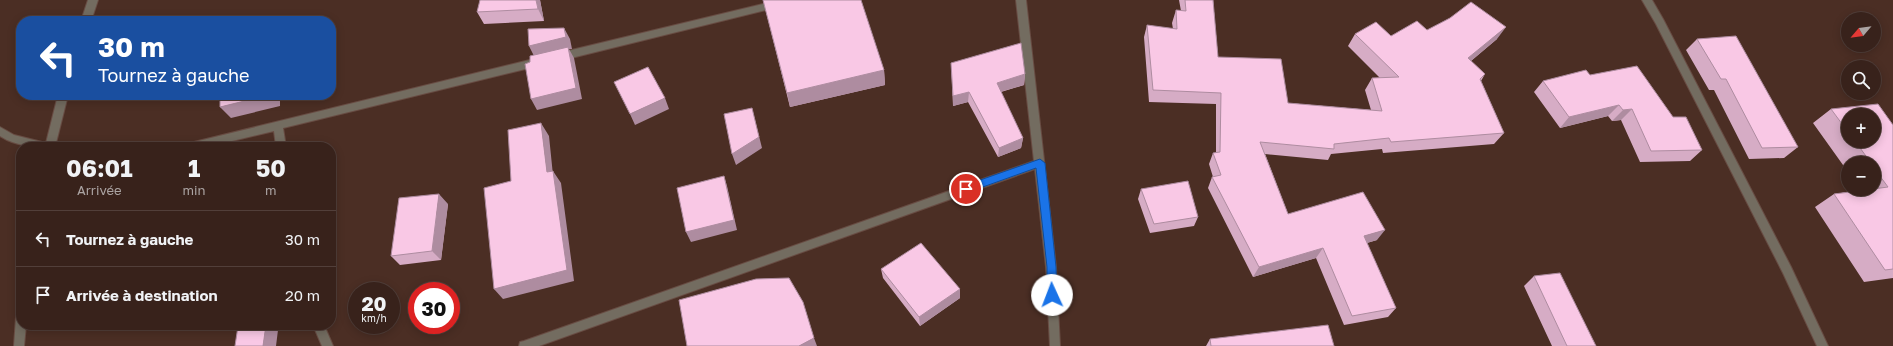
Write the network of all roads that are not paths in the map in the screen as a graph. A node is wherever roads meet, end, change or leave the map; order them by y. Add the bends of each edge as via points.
1 (93, 0) edge
2 (794, 0) edge
3 (1021, 0) edge
4 (1647, 0) edge
5 (88, 16) edge
6 (61, 100) edge
7 (278, 126) junction
8 (0, 131) edge
9 (26, 142) edge
10 (51, 142) edge
11 (211, 142) edge
12 (280, 142) edge
13 (1040, 163) junction
14 (20, 330) edge
15 (320, 330) edge
16 (19, 346) edge
17 (328, 346) edge
18 (524, 346) edge
19 (1055, 346) edge
20 (1823, 346) edge

1 - 5 street
2 - 7 street
3 - 13 street
4 - 20 street via 1780,256
6 - 10 street
7 - 11 street
7 - 12 street
8 - 9 street via 11,138
13 - 18 street
13 - 19 street via 1052,267
14 - 16 street
15 - 17 street

